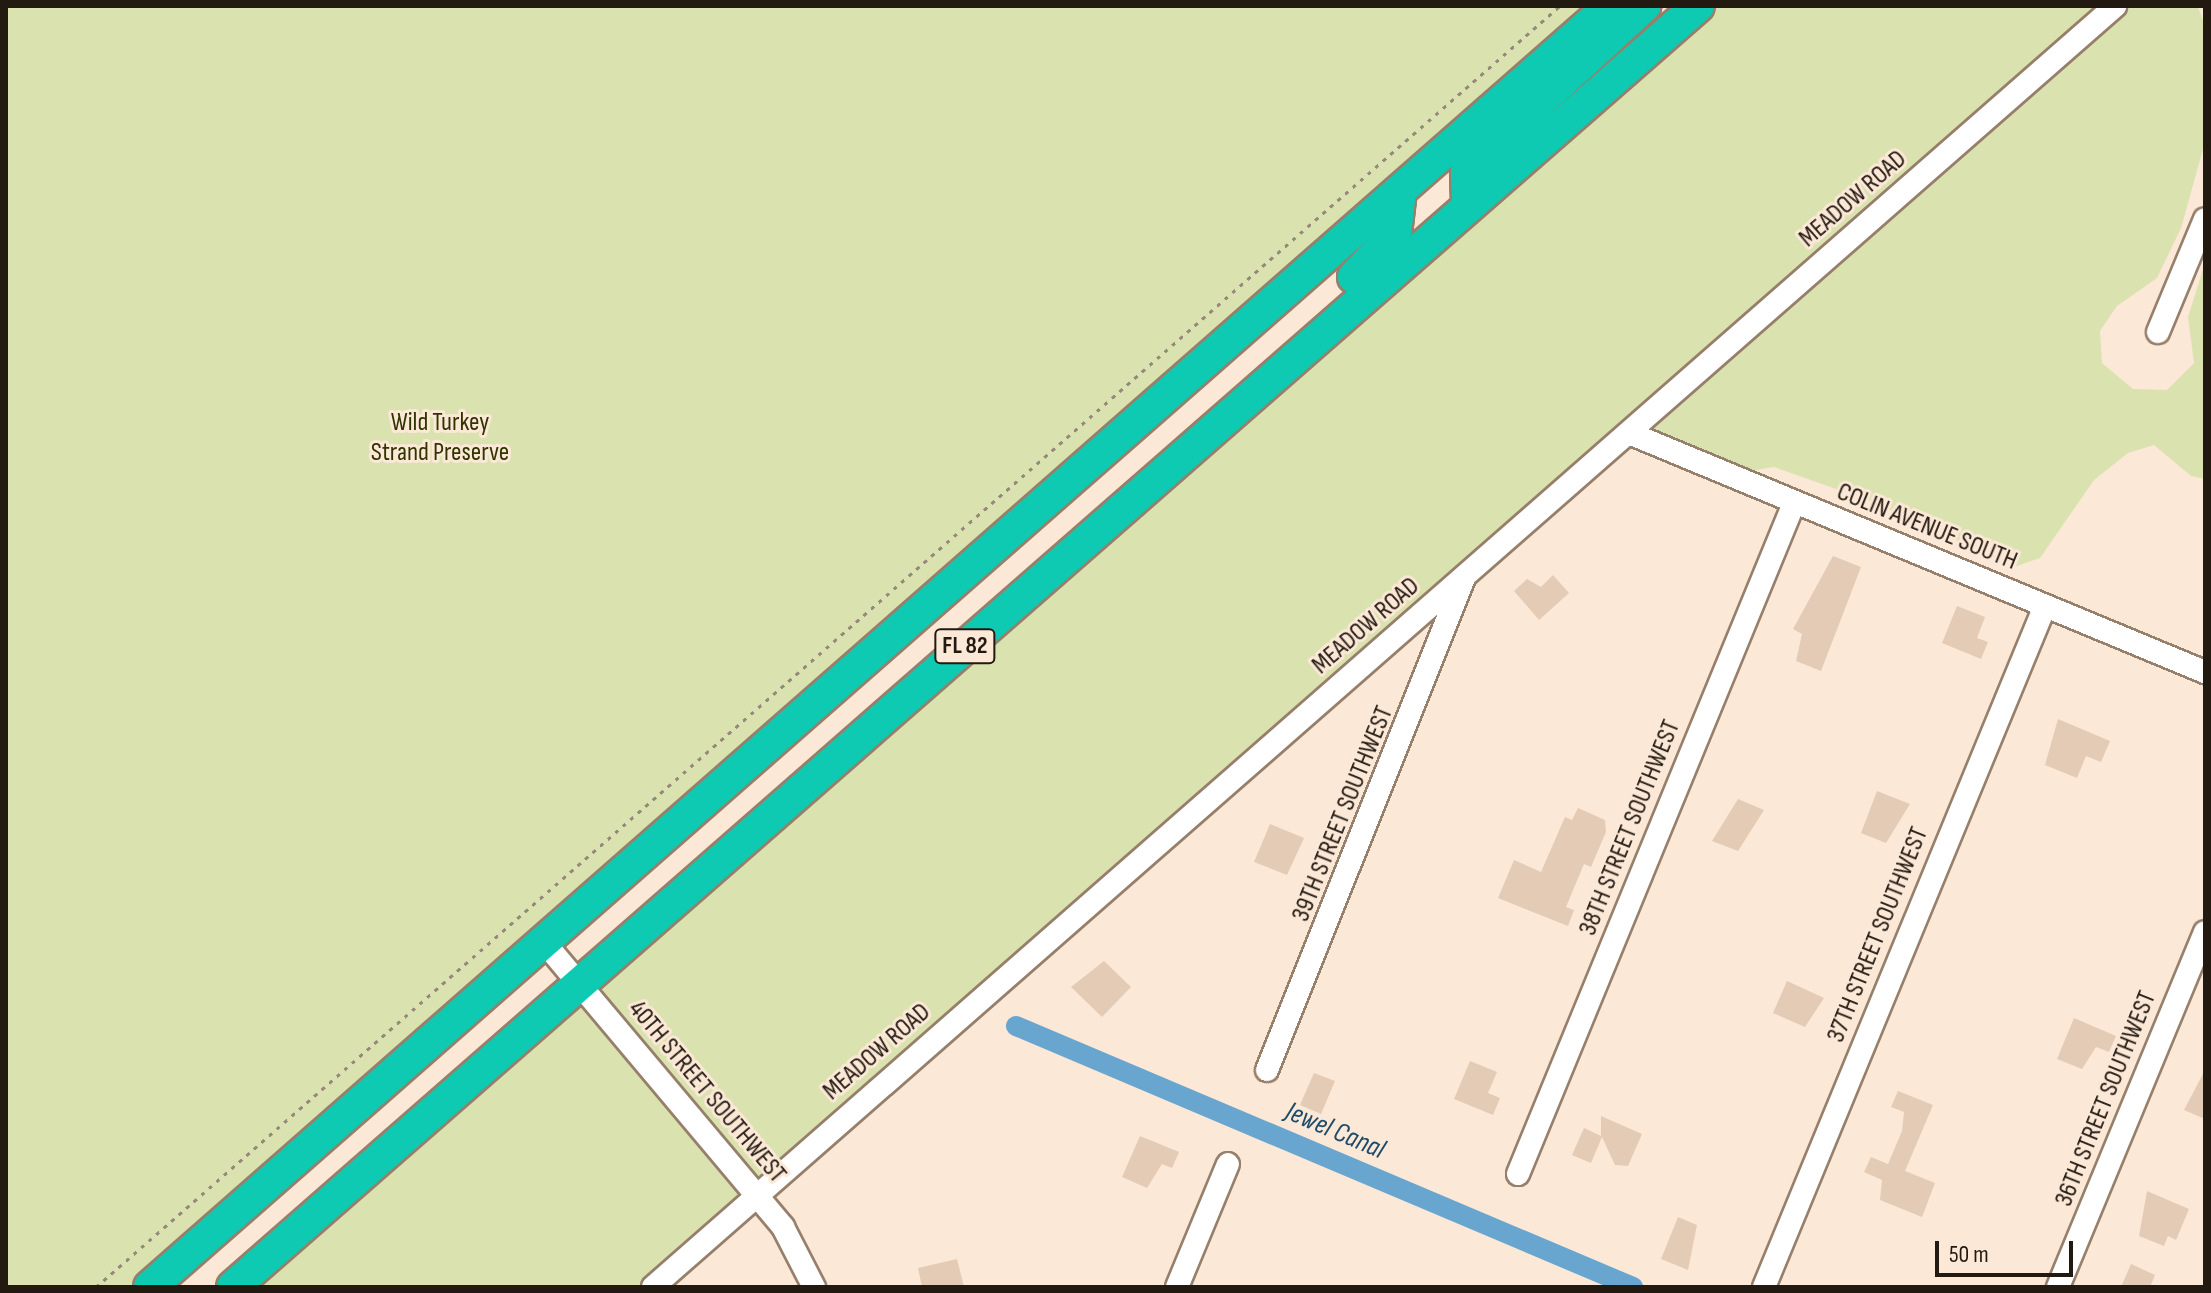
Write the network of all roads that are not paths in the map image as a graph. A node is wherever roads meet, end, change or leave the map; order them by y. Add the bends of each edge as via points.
1 (1610, 6) edge
2 (1644, 6) edge
3 (1698, 6) edge
4 (2115, 6) edge
5 (1400, 191) junction
6 (1468, 203) junction
7 (2205, 219) edge
8 (2158, 332) dead end
9 (1629, 433) junction
10 (1158, 477) junction
11 (1794, 503) junction
12 (1464, 577) junction
13 (2045, 606) junction
14 (2205, 672) edge
15 (2205, 932) edge
16 (544, 942) junction
17 (579, 984) junction
18 (1267, 1070) dead end
19 (1228, 1164) dead end
20 (1518, 1174) dead end
21 (756, 1194) junction
22 (150, 1287) edge
23 (233, 1287) edge
24 (653, 1287) edge
25 (814, 1287) edge
26 (1177, 1287) edge
27 (1764, 1287) edge
28 (2058, 1287) edge

1 - 5 highway, FL 82
2 - 6 highway via 1481,156 1467,172
3 - 6 highway, FL 82
4 - 9 street, MEADOW ROAD
5 - 10 highway via 1395,234 1178,433
5 - 16 highway, FL 82
6 - 10 highway, FL 82
7 - 8 street
9 - 11 street, COLIN AVENUE SOUTH
9 - 12 street, MEADOW ROAD
10 - 17 highway, FL 82
11 - 13 street, COLIN AVENUE SOUTH
11 - 20 street, 38TH STREET SOUTHWEST
12 - 18 street, 39TH STREET SOUTHWEST
12 - 21 street, MEADOW ROAD
13 - 14 street, COLIN AVENUE SOUTH
13 - 27 street, 37TH STREET SOUTHWEST
15 - 28 street, 36TH STREET SOUTHWEST
16 - 17 street, 40TH STREET SOUTHWEST
16 - 22 highway, FL 82
17 - 21 street, 40TH STREET SOUTHWEST
17 - 23 highway, FL 82
19 - 26 street
21 - 24 street, MEADOW ROAD
21 - 25 street, 40TH STREET SOUTHWEST via 795,1244

